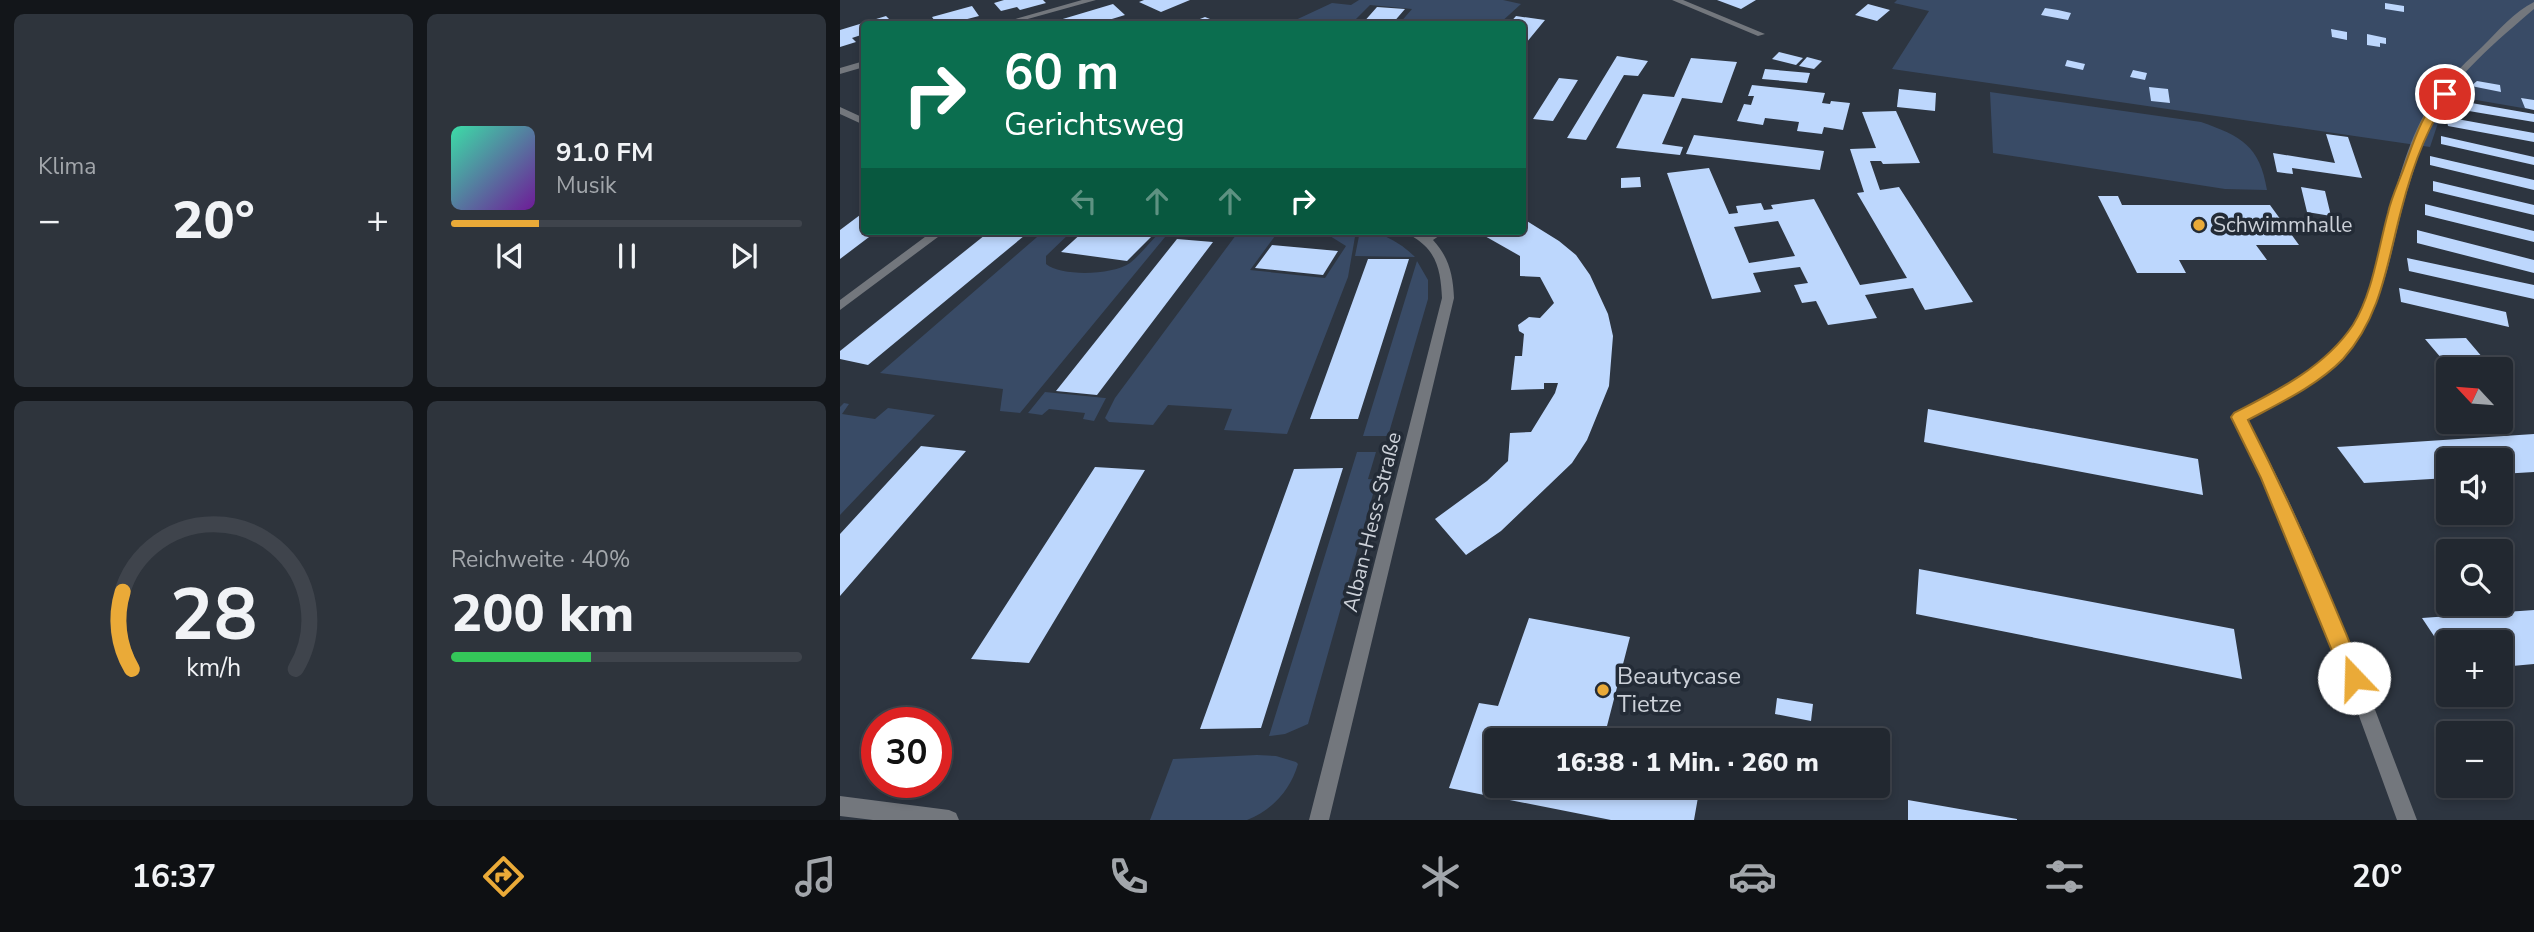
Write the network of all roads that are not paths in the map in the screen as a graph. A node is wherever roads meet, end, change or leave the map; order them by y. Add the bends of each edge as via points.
1 (1092, 0) edge
2 (1676, 0) edge
3 (2534, 5) edge
4 (1013, 21) edge
5 (1761, 34) dead end
6 (861, 65) edge
7 (840, 71) edge
8 (840, 110) edge
9 (861, 120) edge
10 (935, 235) edge
11 (1433, 235) edge
12 (840, 306) edge
13 (840, 806) edge
14 (949, 820) edge
15 (1319, 820) edge
16 (2406, 820) edge

1 - 4 street
2 - 5 street
3 - 16 street via 2432,109 2395,209 2375,293 2360,326 2336,356 2288,392 2239,417 2328,612
6 - 7 street
8 - 9 street
10 - 12 street
11 - 15 street, Alban-Hess-Straße via 1448,298
13 - 14 street

